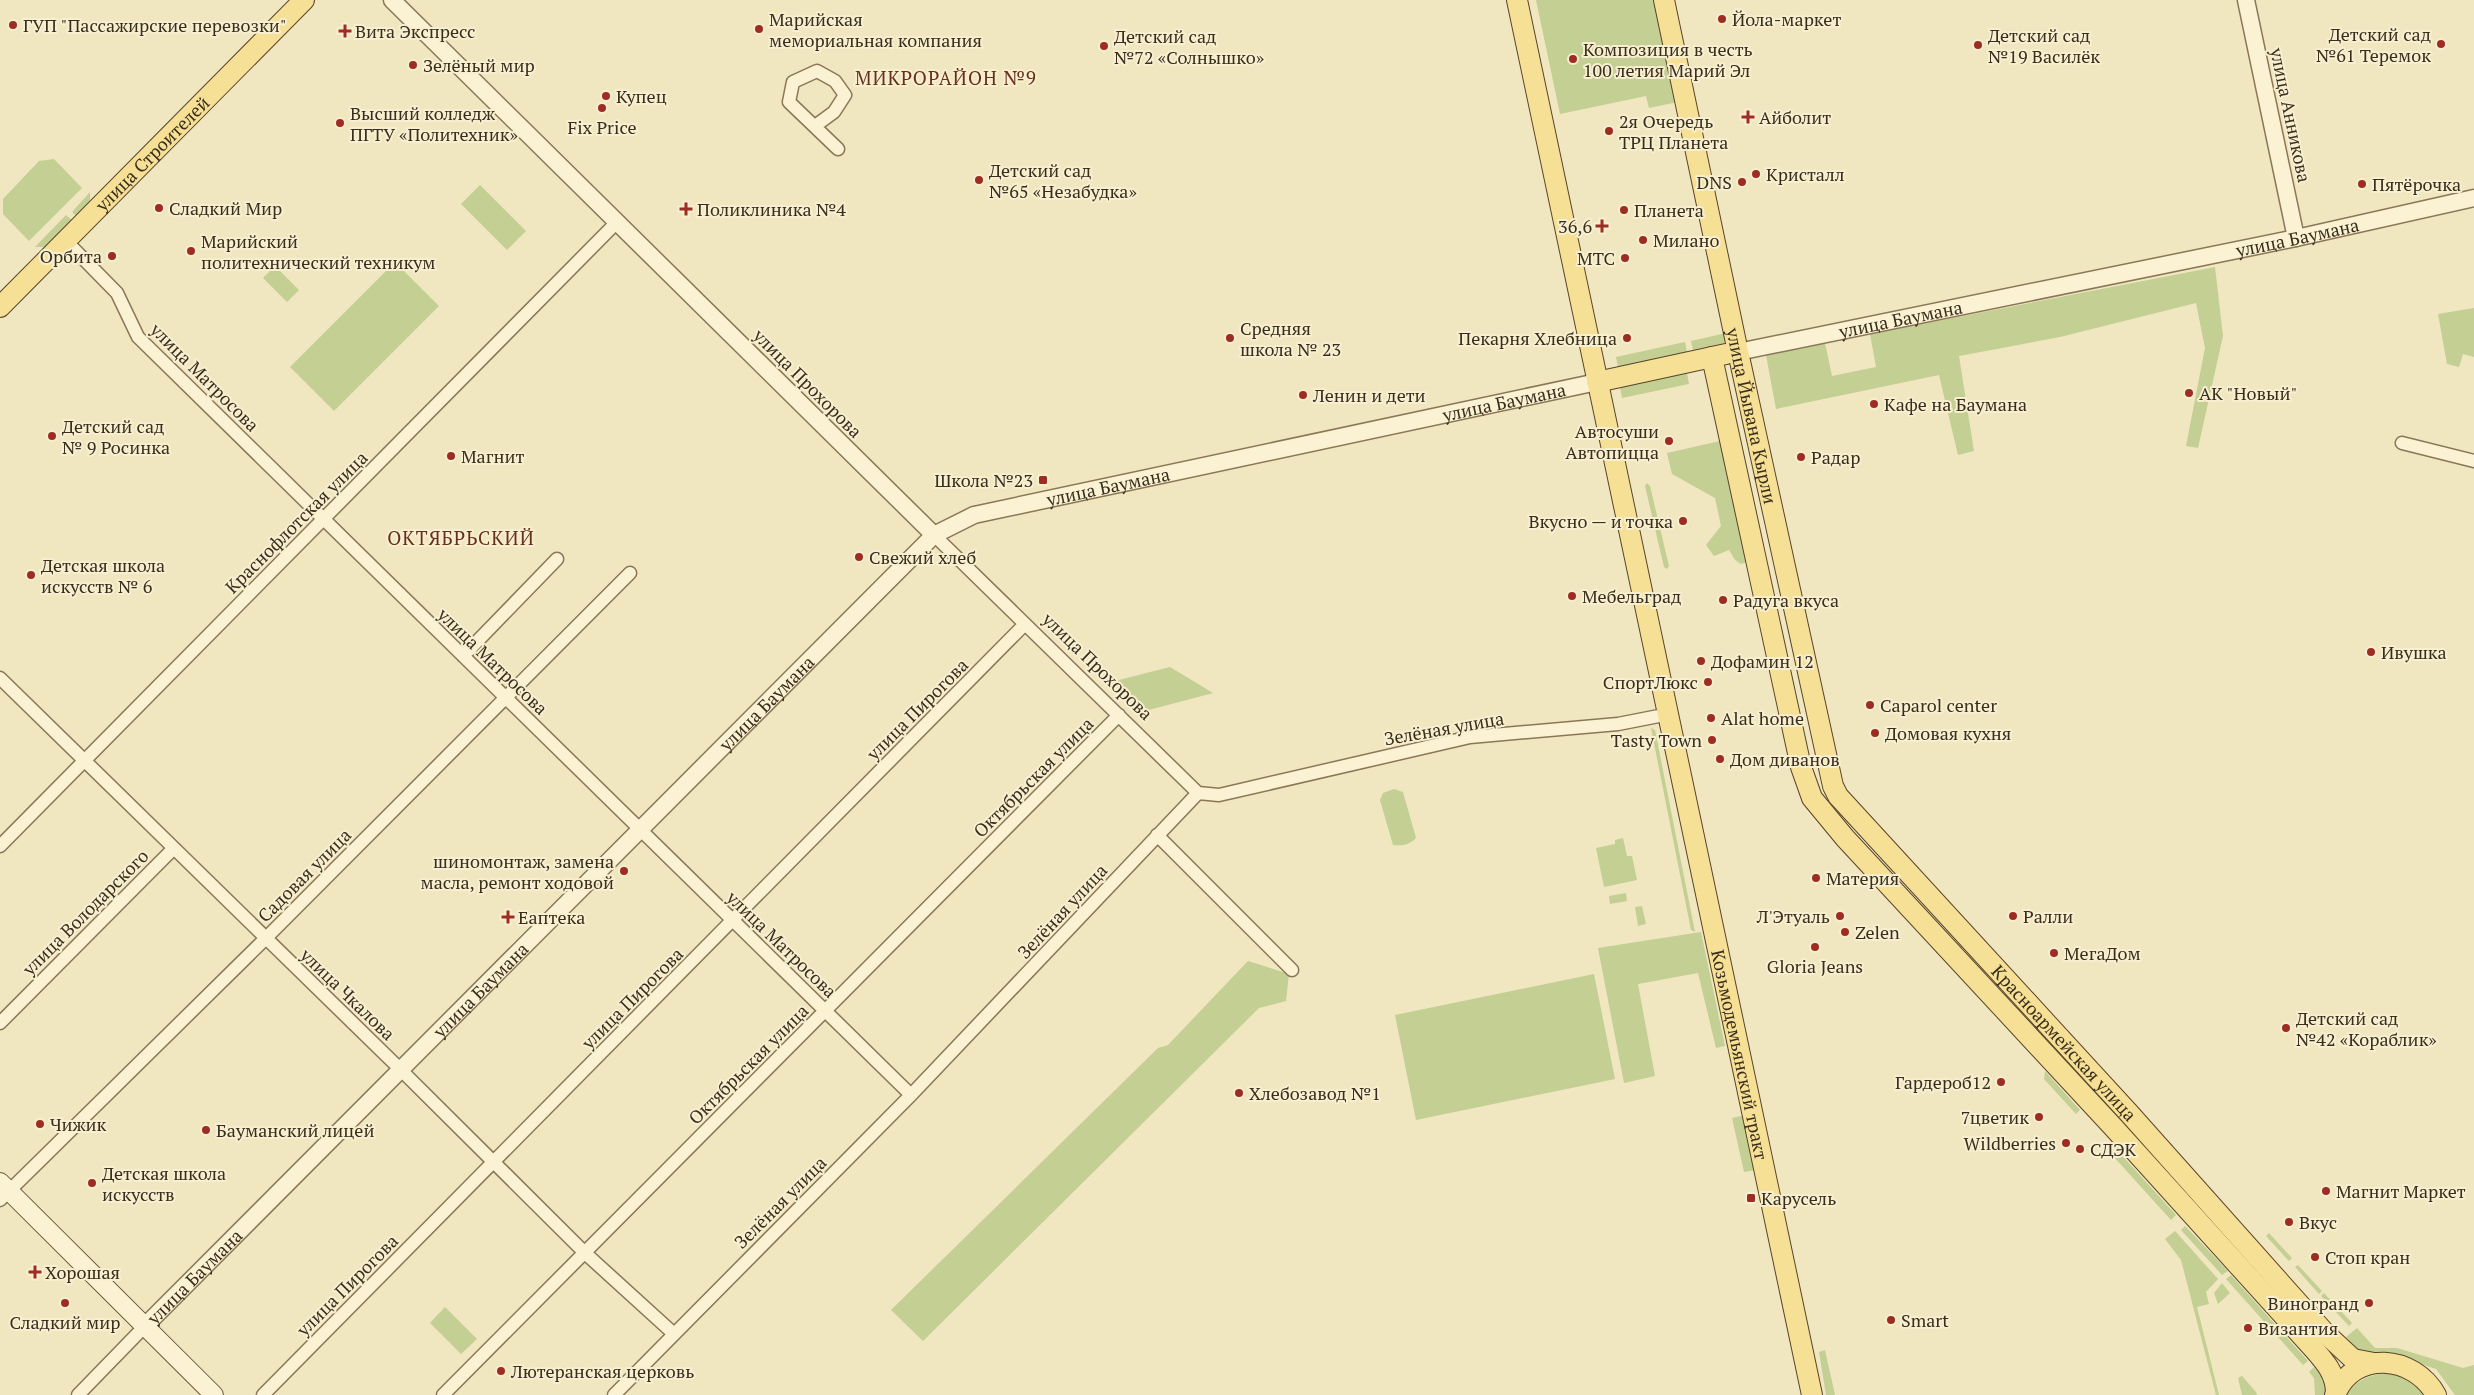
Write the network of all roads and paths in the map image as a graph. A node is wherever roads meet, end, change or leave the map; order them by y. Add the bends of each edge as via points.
1 (304, 0) edge
2 (392, 0) edge
3 (1517, 0) edge
4 (1664, 0) edge
5 (2246, 0) edge
6 (815, 126) junction
7 (838, 149) dead end
8 (2474, 198) edge
9 (617, 222) junction
10 (2296, 238) junction
11 (66, 241) junction
12 (0, 307) edge
13 (1738, 352) junction
14 (1712, 357) junction
15 (1597, 382) junction
16 (2402, 443) dead end
17 (2474, 461) edge
18 (324, 519) junction
19 (934, 535) junction
20 (1781, 550) junction
21 (1756, 556) junction
22 (558, 559) dead end
23 (630, 573) dead end
24 (1025, 624) junction
25 (463, 656) junction
26 (0, 678) edge
27 (505, 697) junction
28 (1669, 714) junction
29 (1119, 715) junction
30 (85, 760) junction
31 (1198, 792) junction
32 (1862, 822) junction
33 (640, 829) junction
34 (1157, 835) junction
35 (1845, 838) junction
36 (0, 846) edge
37 (174, 848) junction
38 (733, 921) junction
39 (266, 938) junction
40 (1292, 970) dead end
41 (2016, 991) junction
42 (1999, 1006) junction
43 (825, 1011) junction
44 (0, 1023) edge
45 (2059, 1036) junction
46 (2042, 1052) junction
47 (400, 1069) junction
48 (911, 1095) junction
49 (494, 1162) junction
50 (3, 1191) edge
51 (585, 1254) junction
52 (145, 1326) junction
53 (673, 1334) junction
54 (2374, 1363) junction
55 (2336, 1393) edge
56 (78, 1395) edge
57 (214, 1395) edge
58 (263, 1395) edge
59 (443, 1395) edge
60 (614, 1395) edge
61 (1812, 1395) edge
62 (2436, 1395) edge

1 - 11 main road, улица Строителей
2 - 9 street, улица Прохорова
3 - 15 main road
4 - 13 main road, улица Йывана Кырли
5 - 10 street, улица Анникова
6 - 6 street via 789,102 793,82 817,72 835,81 845,95 834,112
6 - 7 street
8 - 10 street, улица Баумана
9 - 18 street, Краснофлотская улица
9 - 19 street, улица Прохорова
10 - 13 street, улица Баумана
11 - 12 main road, улица Строителей
11 - 18 street, улица Матросова via 117,293 138,337
13 - 14 main road, улица Баумана
13 - 20 main road, улица Йывана Кырли
14 - 15 main road, улица Баумана
14 - 21 main road, улица Йывана Кырли
15 - 19 street, улица Баумана via 974,515
15 - 28 main road
16 - 17 street
18 - 25 street, улица Матросова
18 - 30 street, Краснофлотская улица
19 - 24 street, улица Прохорова
19 - 33 street, улица Баумана
20 - 21 main road
20 - 32 main road, улица Йывана Кырли via 1830,777 1838,796
21 - 35 main road, улица Йывана Кырли via 1805,783 1821,812
22 - 25 street
23 - 27 street, Садовая улица
24 - 29 street, улица Прохорова
24 - 38 street, улица Пирогова
25 - 27 street, улица Матросова
26 - 30 street, улица Чкалова
27 - 33 street, улица Матросова
27 - 39 street, Садовая улица
28 - 31 street, Зелёная улица via 1618,724 1470,737 1218,795
28 - 61 main road, Козьмодемьянский тракт
29 - 31 street, улица Прохорова
29 - 43 street, Октябрьская улица
30 - 36 street, Краснофлотская улица
30 - 37 street, улица Чкалова
31 - 34 street, Зелёная улица
32 - 35 main road
32 - 41 main road, Красноармейская улица
33 - 38 street, улица Матросова
33 - 47 street, улица Баумана
34 - 40 street
34 - 48 street, Зелёная улица
35 - 42 main road, Красноармейская улица
37 - 39 street, улица Чкалова
37 - 44 street, улица Володарского
38 - 43 street, улица Матросова
38 - 49 street, улица Пирогова
39 - 47 street, улица Чкалова
39 - 50 street, Садовая улица
41 - 42 main road
41 - 45 main road, Красноармейская улица
42 - 46 main road, Красноармейская улица
43 - 48 street, улица Матросова
43 - 51 street, Октябрьская улица
45 - 46 main road
45 - 54 main road, Красноармейская улица via 2326,1334 2353,1359
46 - 55 main road, Красноармейская улица via 2324,1360 2336,1380
47 - 49 street, улица Чкалова
47 - 52 street, улица Баумана
48 - 53 street, Зелёная улица
49 - 51 street, улица Чкалова
49 - 58 street, улица Пирогова
50 - 52 main road
51 - 53 street, улица Чкалова
51 - 59 street, Октябрьская улица
52 - 56 street, улица Баумана
52 - 57 main road
53 - 60 street, Зелёная улица
54 - 55 main road via 2352,1373
54 - 62 main road, Красноармейская улица via 2395,1363 2410,1368 2423,1377

